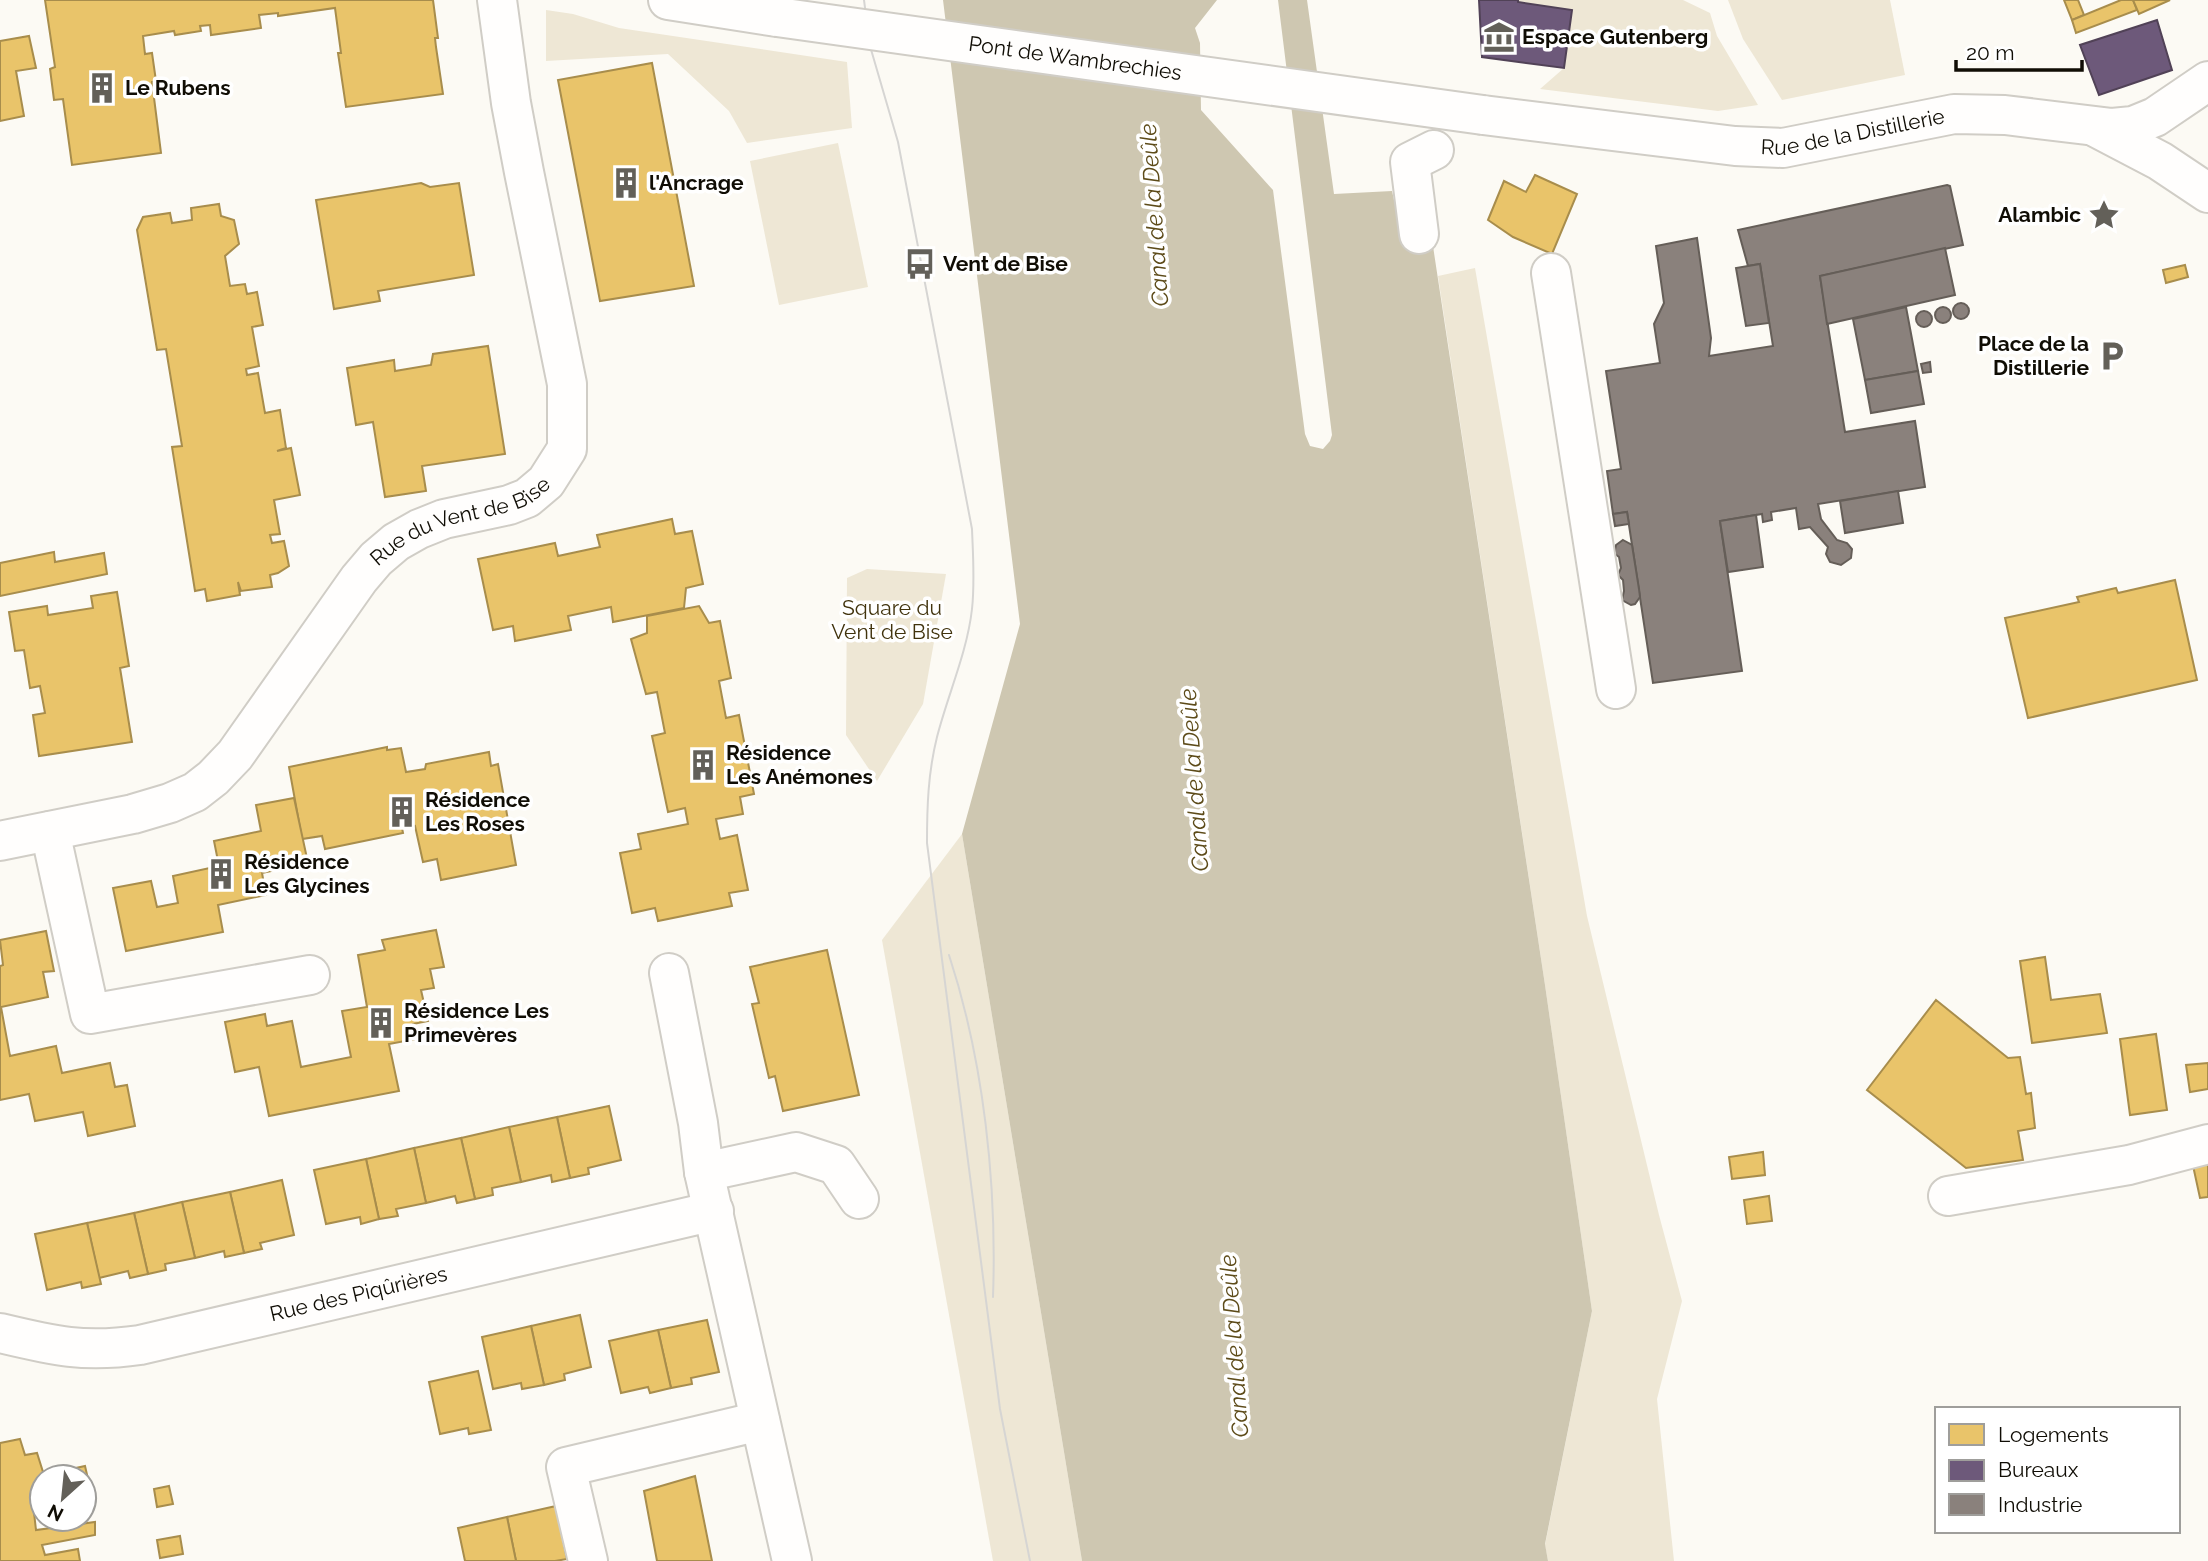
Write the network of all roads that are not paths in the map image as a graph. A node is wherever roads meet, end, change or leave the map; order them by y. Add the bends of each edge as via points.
1 (497, 0) edge
2 (668, 0) edge
3 (2208, 81) edge
4 (1483, 114) joint
5 (2092, 126) junction
6 (1434, 150) dead end
7 (2208, 193) edge
8 (1419, 234) dead end
9 (1551, 272) dead end
10 (1616, 689) dead end
11 (50, 831) junction
12 (0, 841) edge
13 (668, 973) dead end
14 (310, 975) dead end
15 (2208, 1144) edge
16 (704, 1172) junction
17 (1948, 1196) dead end
18 (859, 1199) dead end
19 (714, 1211) junction
20 (0, 1333) edge
21 (760, 1421) junction
22 (588, 1561) edge
23 (792, 1561) edge

1 - 11 street, Rue du Vent de Bise via 516,131 567,384 567,449 546,482 527,498 431,524 396,542 376,559 214,778 170,803
2 - 4 street, Pont de Wambrechies, bridge
3 - 5 street, Rue de la Distillerie via 2143,123
4 - 5 street, Rue de la Distillerie via 1758,149 1954,114
5 - 7 street via 2160,160
6 - 8 street via 1410,162
9 - 10 street
11 - 12 street, Rue du Vent de Bise
11 - 14 street via 90,1014
13 - 16 street
15 - 17 street via 2129,1165
16 - 18 street via 796,1152 836,1165
16 - 19 street
19 - 20 street, Rue des Piqûrières via 140,1345 71,1349
19 - 21 street
21 - 22 street via 566,1466
21 - 23 street

